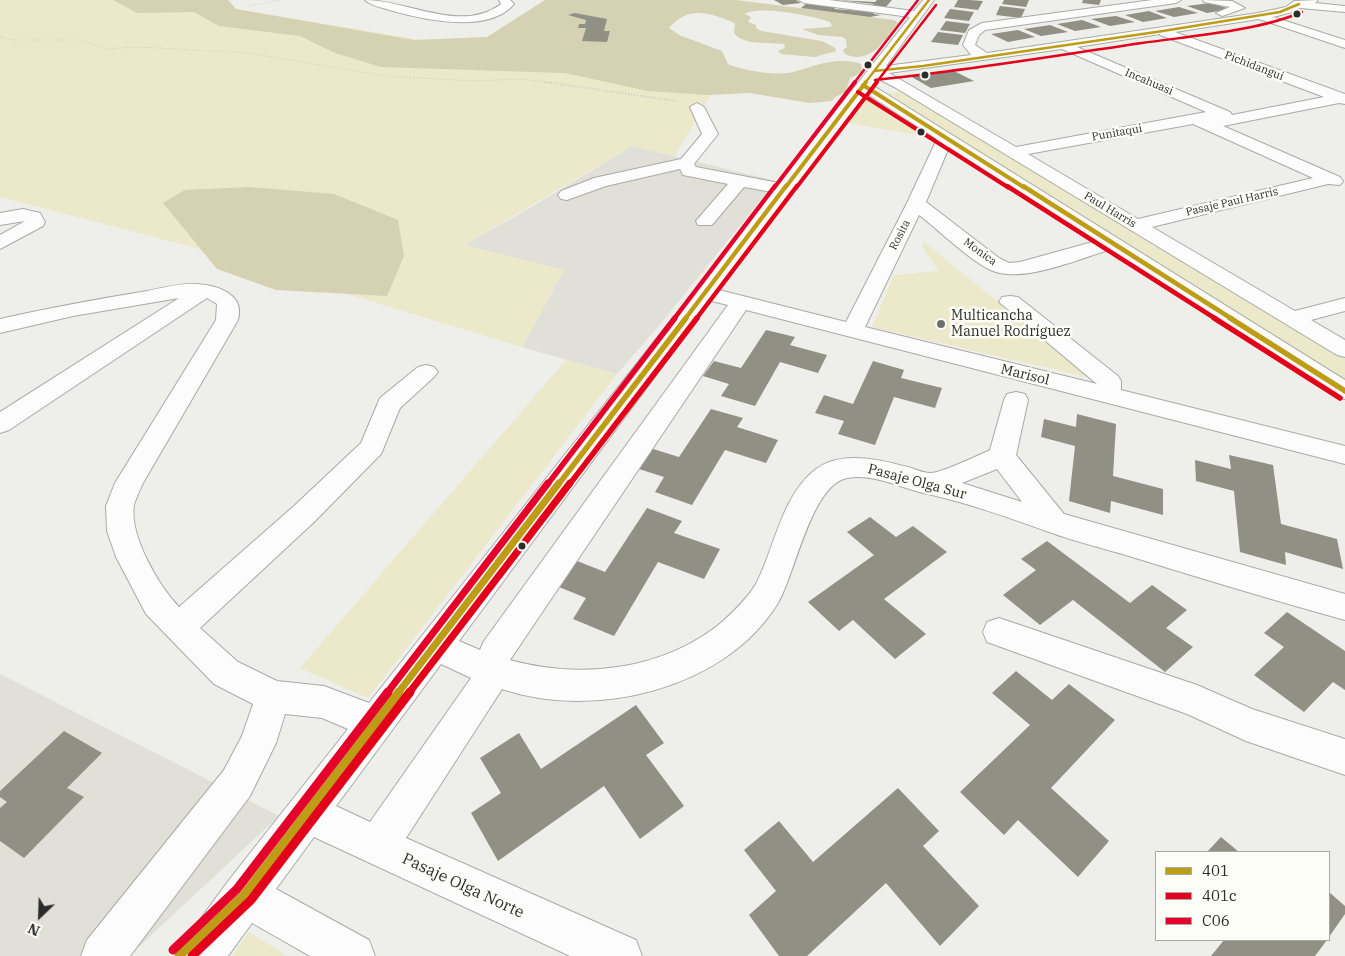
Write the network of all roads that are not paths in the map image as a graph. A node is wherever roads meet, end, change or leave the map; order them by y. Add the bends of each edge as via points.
1 (370, 0) edge
2 (504, 0) edge
3 (804, 0) edge
4 (928, 0) edge
5 (1176, 0) edge
6 (1208, 0) edge
7 (1313, 0) edge
8 (1271, 1) edge
9 (1299, 4) junction
10 (1345, 9) edge
11 (917, 15) junction
12 (1258, 16) junction
13 (1163, 31) junction
14 (1345, 44) edge
15 (1065, 46) junction
16 (972, 50) junction
17 (911, 58) dead end
18 (985, 58) junction
19 (869, 78) junction
20 (1344, 99) edge
21 (697, 107) road end
22 (1228, 116) junction
23 (1200, 122) junction
24 (945, 138) junction
25 (1013, 152) junction
26 (686, 164) junction
27 (740, 181) junction
28 (1337, 183) edge
29 (784, 189) junction
30 (567, 195) dead end
31 (916, 203) junction
32 (0, 219) edge
33 (705, 221) dead end
34 (1135, 225) junction
35 (0, 243) edge
36 (1112, 243) junction
37 (204, 291) junction
38 (704, 293) junction
39 (741, 302) junction
40 (1010, 302) dead end
41 (1345, 304) edge
42 (1292, 318) junction
43 (0, 326) edge
44 (852, 331) junction
45 (1345, 350) edge
46 (426, 372) dead end
47 (1345, 391) edge
48 (1108, 396) junction
49 (1016, 400) dead end
50 (0, 424) edge
51 (1345, 455) edge
52 (1002, 456) junction
53 (931, 485) junction
54 (1055, 522) junction
55 (1345, 608) edge
56 (178, 628) junction
57 (999, 632) dead end
58 (435, 646) junction
59 (491, 670) junction
60 (273, 697) junction
61 (375, 723) junction
62 (1345, 758) edge
63 (307, 813) junction
64 (377, 846) junction
65 (244, 895) junction
66 (103, 956) edge
67 (179, 956) edge
68 (201, 956) edge
69 (354, 956) edge
70 (620, 956) edge

1 - 2 street via 409,13 452,18 498,12 508,4
3 - 11 street
4 - 11 street
5 - 16 street via 982,28 973,33 969,44
6 - 16 street via 1239,8
7 - 9 street
8 - 9 street
9 - 10 street
9 - 12 street via 1289,10
11 - 19 street
12 - 13 street
12 - 14 street
13 - 15 street
13 - 20 street, Pichidangui
15 - 18 street
15 - 22 street, Incahuasi
16 - 17 street
16 - 18 street
18 - 19 street
19 - 24 street, Paul Harris
19 - 25 street, Paul Harris via 901,84
19 - 29 street
20 - 22 street, Punitaqui
21 - 26 street via 710,134
22 - 23 street, Punitaqui
23 - 25 street, Punitaqui
23 - 28 street
24 - 31 street, Rosita
24 - 36 street, Paul Harris
25 - 34 street, Paul Harris
26 - 27 street via 694,172
26 - 30 street via 600,182
27 - 29 street
27 - 33 street
28 - 34 street, Pasaje Paul Harris
29 - 38 street
31 - 36 street, Monica via 989,260 1008,269
31 - 44 street, Rosita
32 - 35 street via 23,215 33,217 36,222
34 - 42 street, Paul Harris
36 - 47 street, Paul Harris
37 - 43 street via 188,290 114,302
37 - 50 street
37 - 56 street via 221,296 230,306 230,313 129,483 120,506 122,531 131,557 157,605
38 - 39 street, Marisol
38 - 58 street
39 - 44 street, Marisol
39 - 59 street via 496,651
40 - 48 street via 1109,381
41 - 42 street
42 - 45 street, Paul Harris
44 - 48 street, Marisol
46 - 56 street via 389,404 372,448
48 - 51 street, Marisol
49 - 52 street
52 - 53 street
52 - 54 street
53 - 54 street, Pasaje Olga Sur
53 - 59 street, Pasaje Olga Sur via 868,468 849,467 827,474 819,480 802,510 767,593 753,613 719,643 686,663 642,678 594,686 534,682
54 - 55 street, Pasaje Olga Sur
56 - 60 street via 226,673
57 - 62 street via 1197,701 1246,724
58 - 59 street, Pasaje Olga Sur
58 - 61 street
59 - 64 street via 486,685
60 - 61 street via 324,702
60 - 66 street via 258,743 237,784
61 - 63 street
63 - 64 street, Pasaje Olga Norte
63 - 65 street
64 - 70 street, Pasaje Olga Norte
65 - 67 street
65 - 68 street
65 - 69 street

